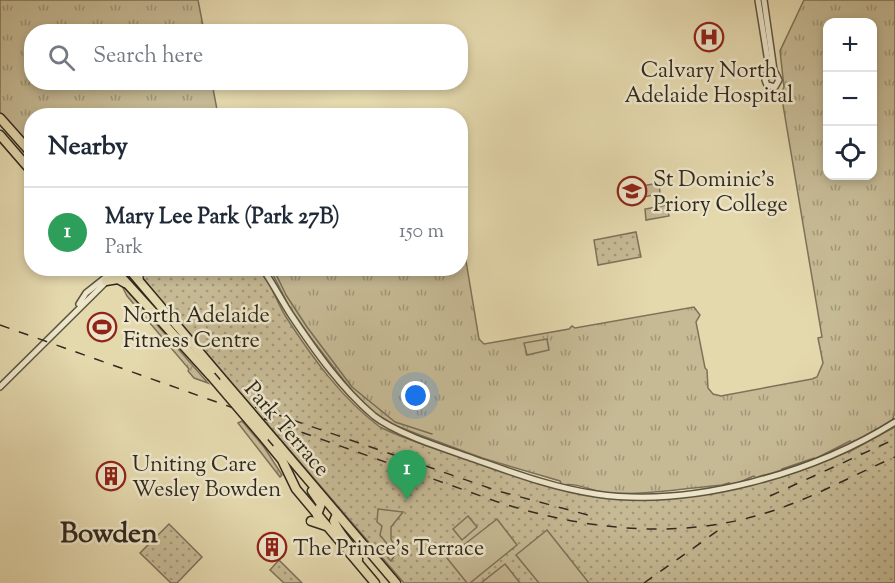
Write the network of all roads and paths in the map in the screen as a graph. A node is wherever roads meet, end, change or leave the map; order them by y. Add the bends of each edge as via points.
1 (758, 0) edge
2 (764, 0) edge
3 (767, 75) junction
4 (776, 75) junction
5 (0, 118) edge
6 (0, 135) edge
7 (24, 145) edge
8 (24, 163) edge
9 (109, 276) edge
10 (109, 276) edge
11 (121, 276) edge
12 (128, 276) edge
13 (140, 276) edge
14 (267, 276) edge
15 (105, 280) junction
16 (125, 283) junction
17 (140, 283) junction
18 (0, 387) edge
19 (895, 422) edge
20 (284, 452) junction
21 (338, 514) junction
22 (314, 518) junction
23 (362, 568) junction
24 (375, 583) edge
25 (396, 583) edge

1 - 3 street
2 - 4 street
3 - 4 street
3 - 4 street via 766,84 773,88 779,82
5 - 7 highway
6 - 8 highway
9 - 15 street
10 - 15 street
11 - 16 highway, Park Terrace
12 - 17 highway, Park Terrace
13 - 17 street
14 - 19 street via 335,375 355,399 383,422 466,456 568,488 641,496 731,487 808,464
15 - 16 highway
15 - 18 street
16 - 22 highway, Park Terrace, bridge via 282,460
17 - 20 highway, Park Terrace, bridge
20 - 21 highway, Park Terrace
20 - 22 highway via 321,504
21 - 23 highway via 336,527 353,547
21 - 25 highway, Park Terrace
22 - 23 highway, Park Terrace via 326,526
23 - 24 highway, Park Terrace

